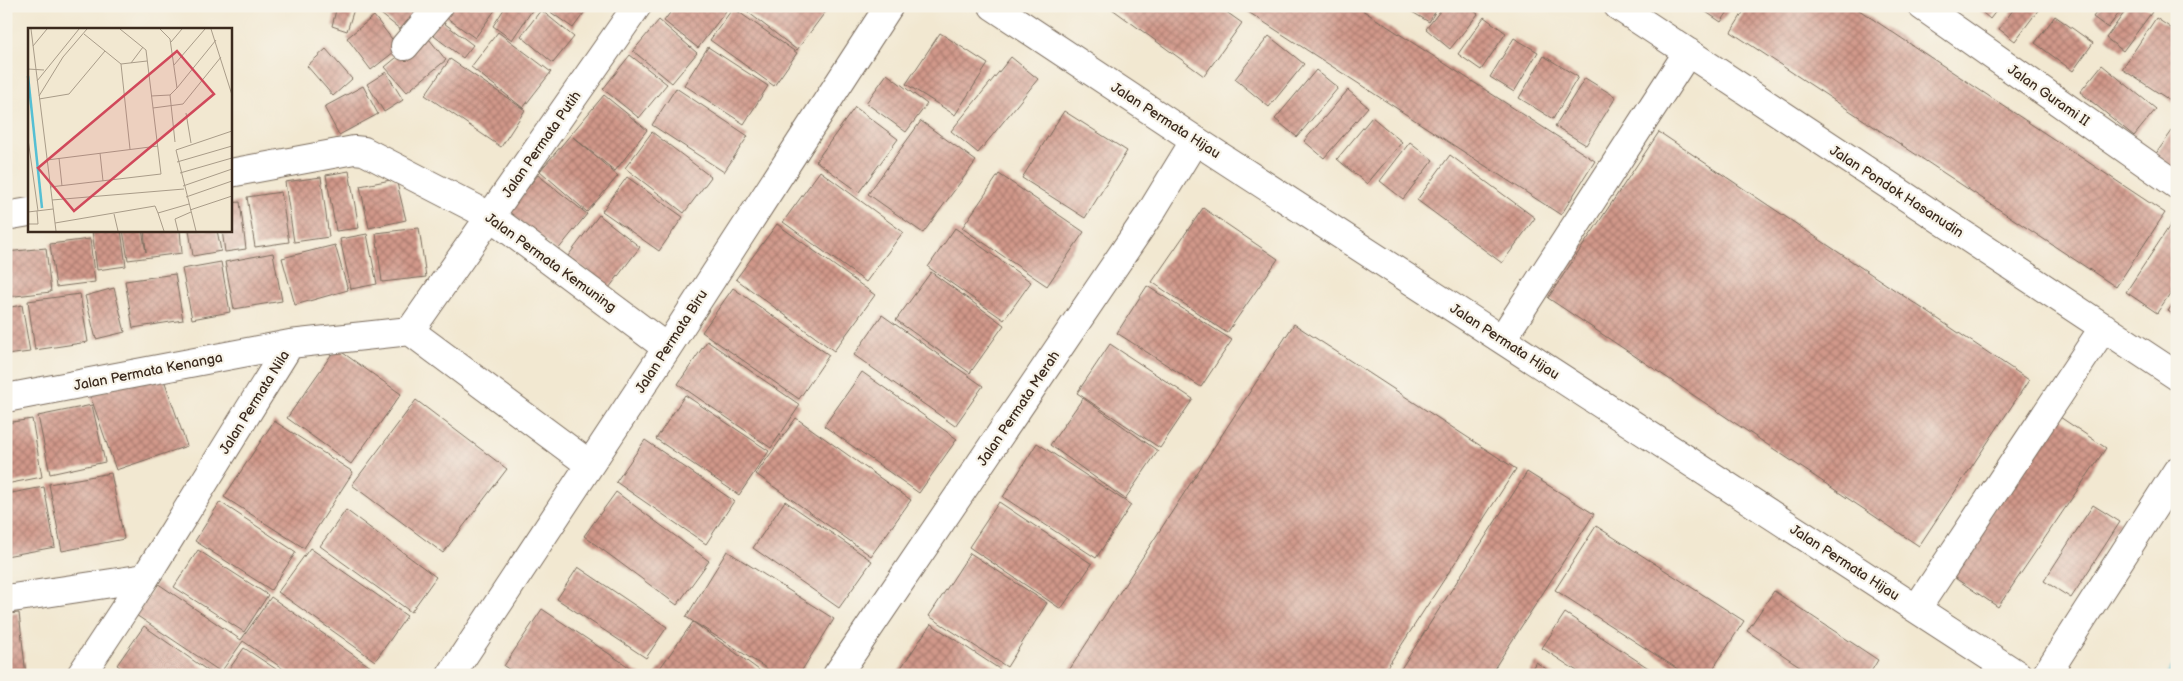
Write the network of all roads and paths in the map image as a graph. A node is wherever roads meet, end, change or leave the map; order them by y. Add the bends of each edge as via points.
1 (439, 6) edge
2 (637, 6) edge
3 (889, 6) edge
4 (994, 6) edge
5 (1618, 6) edge
6 (1922, 6) edge
7 (405, 46) dead end
8 (1688, 52) junction
9 (1196, 140) junction
10 (231, 173) edge
11 (2177, 184) edge
12 (28, 212) edge
13 (6, 216) edge
14 (490, 216) junction
15 (2104, 327) junction
16 (410, 331) junction
17 (1502, 339) junction
18 (290, 344) junction
19 (668, 348) junction
20 (2177, 376) edge
21 (6, 398) edge
22 (589, 464) junction
23 (2177, 472) edge
24 (145, 578) junction
25 (6, 599) edge
26 (1917, 608) junction
27 (81, 675) edge
28 (451, 675) edge
29 (837, 675) edge
30 (2018, 675) edge
31 (2046, 675) edge

1 - 7 street
2 - 14 street, Jalan Permata Putih
3 - 19 street, Jalan Permata Biru
4 - 9 street, Jalan Permata Hijau
5 - 8 street, Jalan Pondok Hasanudin
6 - 11 street, Jalan Gurami II
8 - 15 street, Jalan Pondok Hasanudin
8 - 17 street
9 - 17 street, Jalan Permata Hijau
9 - 29 street, Jalan Permata Merah
10 - 14 street, Jalan Permata Kemuning via 354,150 364,151
12 - 13 street
14 - 16 street, Jalan Permata Putih
14 - 19 street, Jalan Permata Kemuning
15 - 20 street, Jalan Pondok Hasanudin
15 - 26 street
16 - 18 street, Jalan Permata Nila
16 - 22 street
17 - 26 street, Jalan Permata Hijau
18 - 21 street, Jalan Permata Kenanga
18 - 24 street, Jalan Permata Nila
19 - 22 street, Jalan Permata Biru
22 - 28 street, Jalan Permata Biru
23 - 31 street
24 - 25 street
24 - 27 street, Jalan Permata Nila
26 - 30 street, Jalan Permata Hijau

